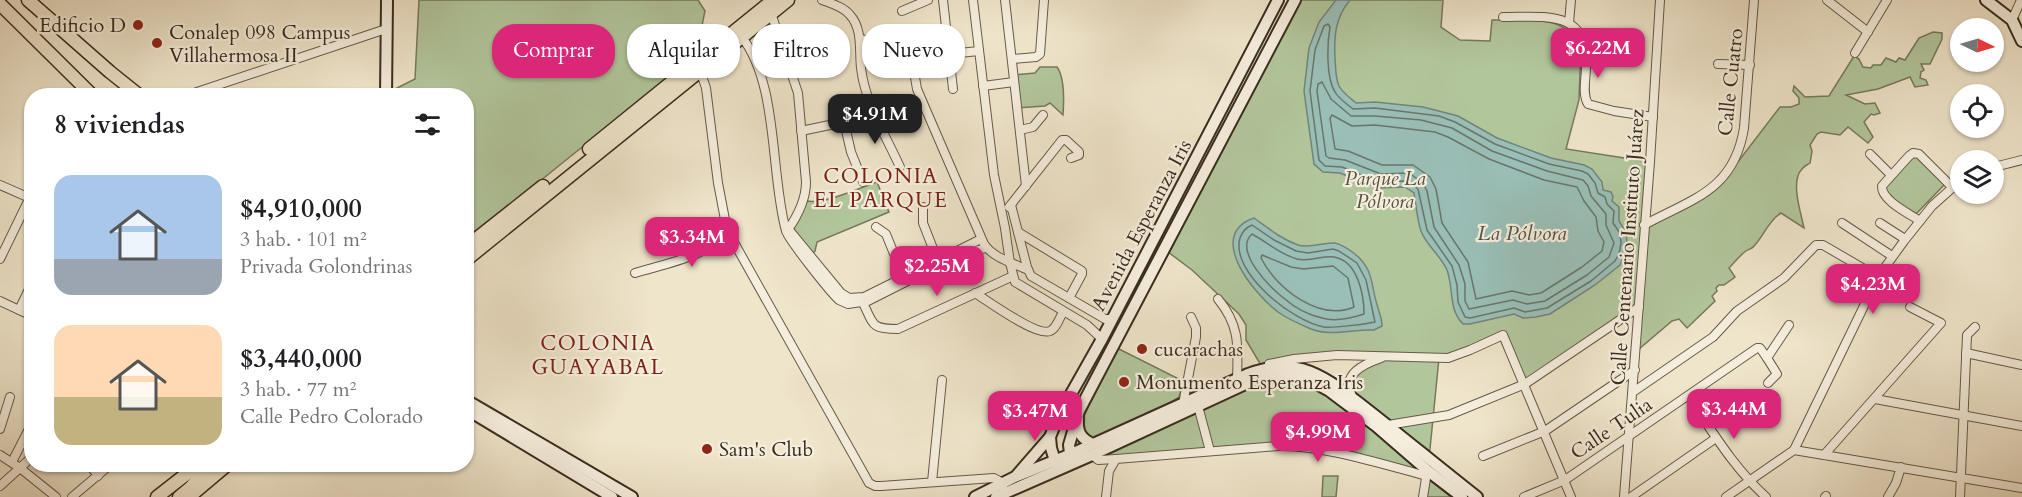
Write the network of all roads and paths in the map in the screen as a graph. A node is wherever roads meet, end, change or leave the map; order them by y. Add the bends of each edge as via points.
1 (28, 0) edge
2 (387, 0) edge
3 (773, 0) edge
4 (788, 0) edge
5 (822, 0) edge
6 (928, 0) edge
7 (943, 0) edge
8 (973, 0) edge
9 (1005, 0) edge
10 (1044, 0) edge
11 (1277, 0) edge
12 (1295, 0) edge
13 (1570, 0) edge
14 (1660, 0) edge
15 (1754, 0) edge
16 (1827, 0) edge
17 (1887, 0) edge
18 (1986, 0) edge
19 (1997, 0) edge
20 (2021, 0) edge
21 (0, 4) edge
22 (902, 11) dead end
23 (771, 13) junction
24 (1503, 17) dead end
25 (2016, 19) edge
26 (1569, 23) junction
27 (946, 24) edge
28 (386, 30) junction
29 (1868, 32) junction
30 (741, 36) joint
31 (860, 39) joint
32 (2022, 41) edge
33 (979, 51) junction
34 (965, 52) edge
35 (1855, 53) dead end
36 (1012, 59) junction
37 (1718, 64) dead end
38 (1750, 65) junction
39 (110, 72) junction
40 (690, 78) edge
41 (703, 78) edge
42 (915, 78) edge
43 (952, 78) edge
44 (1014, 82) junction
45 (983, 86) junction
46 (85, 88) edge
47 (126, 88) edge
48 (130, 88) edge
49 (212, 88) edge
50 (386, 88) edge
51 (953, 89) dead end
52 (1224, 105) junction
53 (873, 111) junction
54 (1236, 111) junction
55 (1043, 115) dead end
56 (1653, 117) junction
57 (844, 122) junction
58 (1020, 130) junction
59 (801, 131) junction
60 (1870, 154) dead end
61 (1071, 158) dead end
62 (2022, 160) edge
63 (2004, 164) edge
64 (900, 167) dead end
65 (1891, 176) junction
66 (863, 182) dead end
67 (0, 185) edge
68 (1026, 186) junction
69 (1950, 186) edge
70 (1950, 190) edge
71 (24, 194) edge
72 (1011, 205) junction
73 (923, 207) dead end
74 (24, 211) edge
75 (1003, 215) junction
76 (1920, 221) junction
77 (1880, 223) dead end
78 (1842, 224) dead end
79 (1644, 225) junction
80 (876, 227) dead end
81 (787, 228) junction
82 (727, 231) junction
83 (1018, 232) junction
84 (981, 239) junction
85 (1905, 239) junction
86 (474, 241) edge
87 (986, 248) junction
88 (474, 254) edge
89 (1892, 256) junction
90 (0, 259) edge
91 (938, 263) junction
92 (1010, 263) junction
93 (1028, 270) junction
94 (635, 273) dead end
95 (1013, 276) junction
96 (1878, 277) junction
97 (905, 280) junction
98 (975, 293) junction
99 (1069, 298) junction
100 (1218, 299) dead end
101 (24, 300) edge
102 (0, 301) edge
103 (862, 303) junction
104 (1910, 307) dead end
105 (1639, 308) junction
106 (19, 310) junction
107 (24, 312) edge
108 (1063, 312) junction
109 (1191, 317) dead end
110 (1111, 319) junction
111 (1126, 321) junction
112 (1789, 325) dead end
113 (1975, 327) dead end
114 (1102, 339) junction
115 (1113, 345) junction
116 (1966, 353) junction
117 (1385, 356) junction
118 (1767, 358) junction
119 (2022, 364) edge
120 (1635, 370) junction
121 (1242, 377) junction
122 (942, 380) dead end
123 (1768, 383) dead end
124 (1525, 384) junction
125 (1633, 392) junction
126 (1688, 396) junction
127 (10, 397) dead end
128 (1875, 399) junction
129 (1357, 402) junction
130 (1183, 404) junction
131 (474, 405) edge
132 (1198, 406) junction
133 (1079, 411) junction
134 (474, 414) edge
135 (1964, 415) junction
136 (1388, 425) junction
137 (2022, 426) edge
138 (0, 429) edge
139 (1545, 431) junction
140 (1630, 435) junction
141 (1050, 436) junction
142 (1716, 438) junction
143 (24, 439) edge
144 (1093, 450) junction
145 (1794, 450) junction
146 (1210, 451) junction
147 (0, 455) edge
148 (1824, 455) junction
149 (1483, 456) dead end
150 (1071, 459) junction
151 (1116, 459) junction
152 (12, 462) junction
153 (24, 464) edge
154 (1056, 465) junction
155 (1900, 467) junction
156 (20, 468) junction
157 (1428, 469) junction
158 (24, 472) edge
159 (25, 472) edge
160 (95, 472) edge
161 (102, 472) edge
162 (181, 472) edge
163 (189, 472) edge
164 (203, 472) edge
165 (219, 472) edge
166 (98, 476) junction
167 (1017, 476) junction
168 (1960, 478) junction
169 (1565, 480) junction
170 (1749, 481) junction
171 (932, 482) junction
172 (0, 486) edge
173 (168, 488) junction
174 (2022, 488) edge
175 (1001, 493) edge
176 (52, 496) edge
177 (72, 497) edge
178 (157, 497) edge
179 (179, 497) edge
180 (189, 497) edge
181 (612, 497) edge
182 (632, 497) edge
183 (975, 497) edge
184 (1106, 497) edge
185 (1423, 497) edge
186 (1462, 497) edge
187 (1477, 497) edge
188 (1524, 497) edge
189 (1571, 497) edge
190 (1624, 497) edge
191 (1631, 497) edge
192 (1726, 497) edge
193 (1766, 497) edge
194 (1888, 497) edge
195 (1960, 497) edge

1 - 39 main road
2 - 28 main road
3 - 86 main road
4 - 23 main road
5 - 31 street via 850,15
6 - 22 street
7 - 27 street
8 - 33 street
9 - 36 street
10 - 36 street via 1040,54
11 - 52 main road, Avenida Esperanza Iris
12 - 54 main road, Avenida Esperanza Iris
13 - 26 street
14 - 56 street, Calle Centenario Instituto Juárez
15 - 38 street, Calle Cuatro
16 - 29 street
17 - 29 street
18 - 25 main road
19 - 25 main road
20 - 25 street
21 - 46 main road
23 - 30 main road
23 - 59 street via 795,83
24 - 26 street via 1550,16
25 - 32 main road
26 - 56 street via 1585,45 1588,104
28 - 49 street
28 - 50 main road
29 - 35 street
30 - 81 street via 753,56 765,93
31 - 53 street via 861,72
33 - 34 street
33 - 45 street
36 - 44 street
37 - 38 street
38 - 79 street, Calle Cuatro via 1743,137 1731,169 1713,188
39 - 47 main road
39 - 48 main road
40 - 88 main road
41 - 82 street
42 - 84 street
43 - 51 street
44 - 45 street
44 - 58 street
45 - 75 street
52 - 54 main road
52 - 110 main road, Avenida Esperanza Iris
53 - 57 street
53 - 64 street
54 - 111 main road, Avenida Esperanza Iris
55 - 58 street via 1033,127
56 - 79 street, Calle Centenario Instituto Juárez
57 - 59 street
57 - 66 street
58 - 68 street
59 - 81 street via 806,187
60 - 65 street
61 - 68 street via 1079,152 1062,140
62 - 63 street
65 - 69 street via 1916,153
65 - 76 street via 1882,186 1883,194
67 - 71 street
68 - 72 street
70 - 76 street
72 - 75 street
72 - 83 street
73 - 91 street via 923,223
74 - 90 street
75 - 92 street
76 - 85 street
77 - 85 street
78 - 89 street
79 - 105 street, Calle Centenario Instituto Juárez
80 - 97 street via 886,234
81 - 97 street via 846,297 864,297
81 - 103 street via 835,296 846,303
82 - 94 street via 704,251
82 - 171 street via 869,483 881,486
83 - 93 street
83 - 99 street via 1082,271
84 - 87 street
84 - 91 street
85 - 89 street
87 - 91 street
87 - 92 street
89 - 96 street
91 - 97 street
92 - 93 street
92 - 95 street
93 - 99 street
95 - 98 street
95 - 108 street via 1016,284
96 - 125 street via 1823,245 1816,245 1784,278 1737,311 1706,343
96 - 145 street
97 - 103 street
98 - 103 street via 898,329 876,327
98 - 108 street via 1044,331 1050,332
99 - 110 street
100 - 121 street via 1236,331
101 - 106 street
102 - 106 street
104 - 128 street via 1941,323
105 - 120 street, Calle Centenario Instituto Juárez
105 - 124 street
106 - 107 street
108 - 114 street
109 - 130 street via 1196,337
110 - 111 main road via 1122,313
110 - 114 main road, Avenida Esperanza Iris
111 - 115 main road, Avenida Esperanza Iris
112 - 118 street
113 - 116 street via 1967,335
114 - 115 main road
114 - 141 main road, Avenida Esperanza Iris
115 - 133 main road, Avenida Esperanza Iris
116 - 119 street
116 - 135 street
117 - 121 street via 1294,359
117 - 124 street via 1451,357 1503,335
117 - 129 street via 1364,364 1353,374 1350,393
118 - 123 street via 1777,374
118 - 126 street, Calle Tulia via 1757,348
120 - 125 street, Calle Centenario Instituto Juárez
120 - 139 street
121 - 129 main road via 1272,368 1302,369 1326,379
121 - 130 main road
122 - 171 street
124 - 136 street via 1449,415
124 - 139 street
125 - 140 street, Calle Centenario Instituto Juárez
126 - 140 street, Calle Tulia
126 - 142 street
127 - 138 street
128 - 135 street
128 - 148 street
129 - 136 main road
130 - 144 main road
131 - 182 main road
132 - 144 main road
132 - 146 street
132 - 157 main road via 1268,376 1284,374 1308,379 1328,390
133 - 144 main road via 1078,432
133 - 150 main road, Avenida Esperanza Iris via 1071,434
134 - 181 main road
135 - 137 street
135 - 168 street
136 - 157 main road
139 - 149 street
139 - 169 street
140 - 169 street, Calle Tulia
140 - 190 street, Calle Centenario Instituto Juárez
141 - 154 main road
141 - 167 main road, Avenida Esperanza Iris
142 - 170 street
142 - 191 street
143 - 152 street
144 - 150 main road
144 - 151 street via 1098,460
145 - 148 street
145 - 170 street
146 - 151 street
146 - 157 street via 1300,447
147 - 152 street
148 - 155 street
150 - 154 main road
151 - 184 street via 1109,471
152 - 156 street
153 - 156 street
154 - 167 main road
154 - 175 main road
155 - 168 street
155 - 194 street
156 - 158 street
156 - 172 street
157 - 185 street
157 - 186 main road
157 - 187 main road
159 - 176 street
160 - 166 street
161 - 166 street
162 - 173 main road
163 - 173 main road
164 - 179 main road
165 - 180 main road
166 - 177 street
167 - 175 main road
168 - 174 street
168 - 195 street
169 - 188 street, Calle Tulia
169 - 189 street
170 - 192 street
170 - 193 street
171 - 175 street via 994,478
173 - 178 main road
175 - 183 main road

